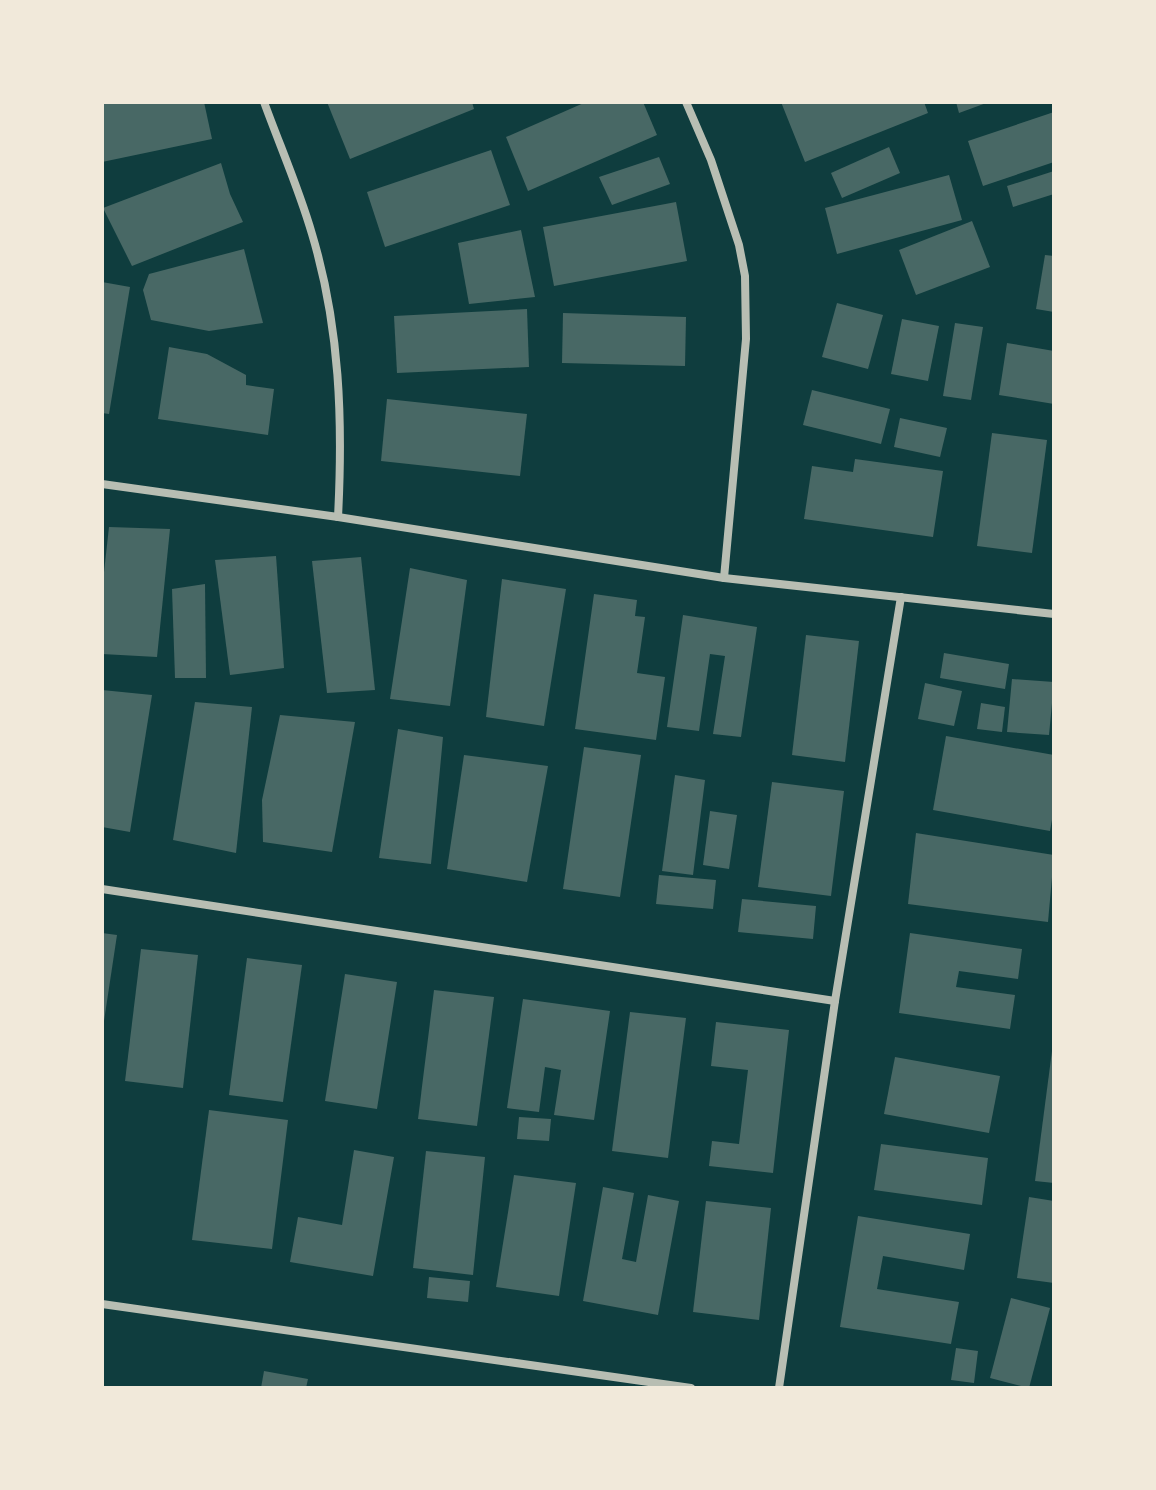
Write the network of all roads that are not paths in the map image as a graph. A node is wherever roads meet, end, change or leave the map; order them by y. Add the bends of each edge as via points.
1 (264, 102) edge
2 (686, 102) edge
3 (102, 484) edge
4 (338, 517) junction
5 (724, 578) junction
6 (901, 597) junction
7 (1054, 614) edge
8 (102, 889) edge
9 (835, 1001) junction
10 (102, 1304) edge
11 (691, 1388) edge
12 (779, 1388) edge

1 - 4 street via 312,232 330,305 342,441
2 - 5 street via 711,160 745,276 746,339
3 - 4 street
4 - 5 street
5 - 6 street
6 - 7 street
6 - 9 street
8 - 9 street
9 - 12 street
10 - 11 street

